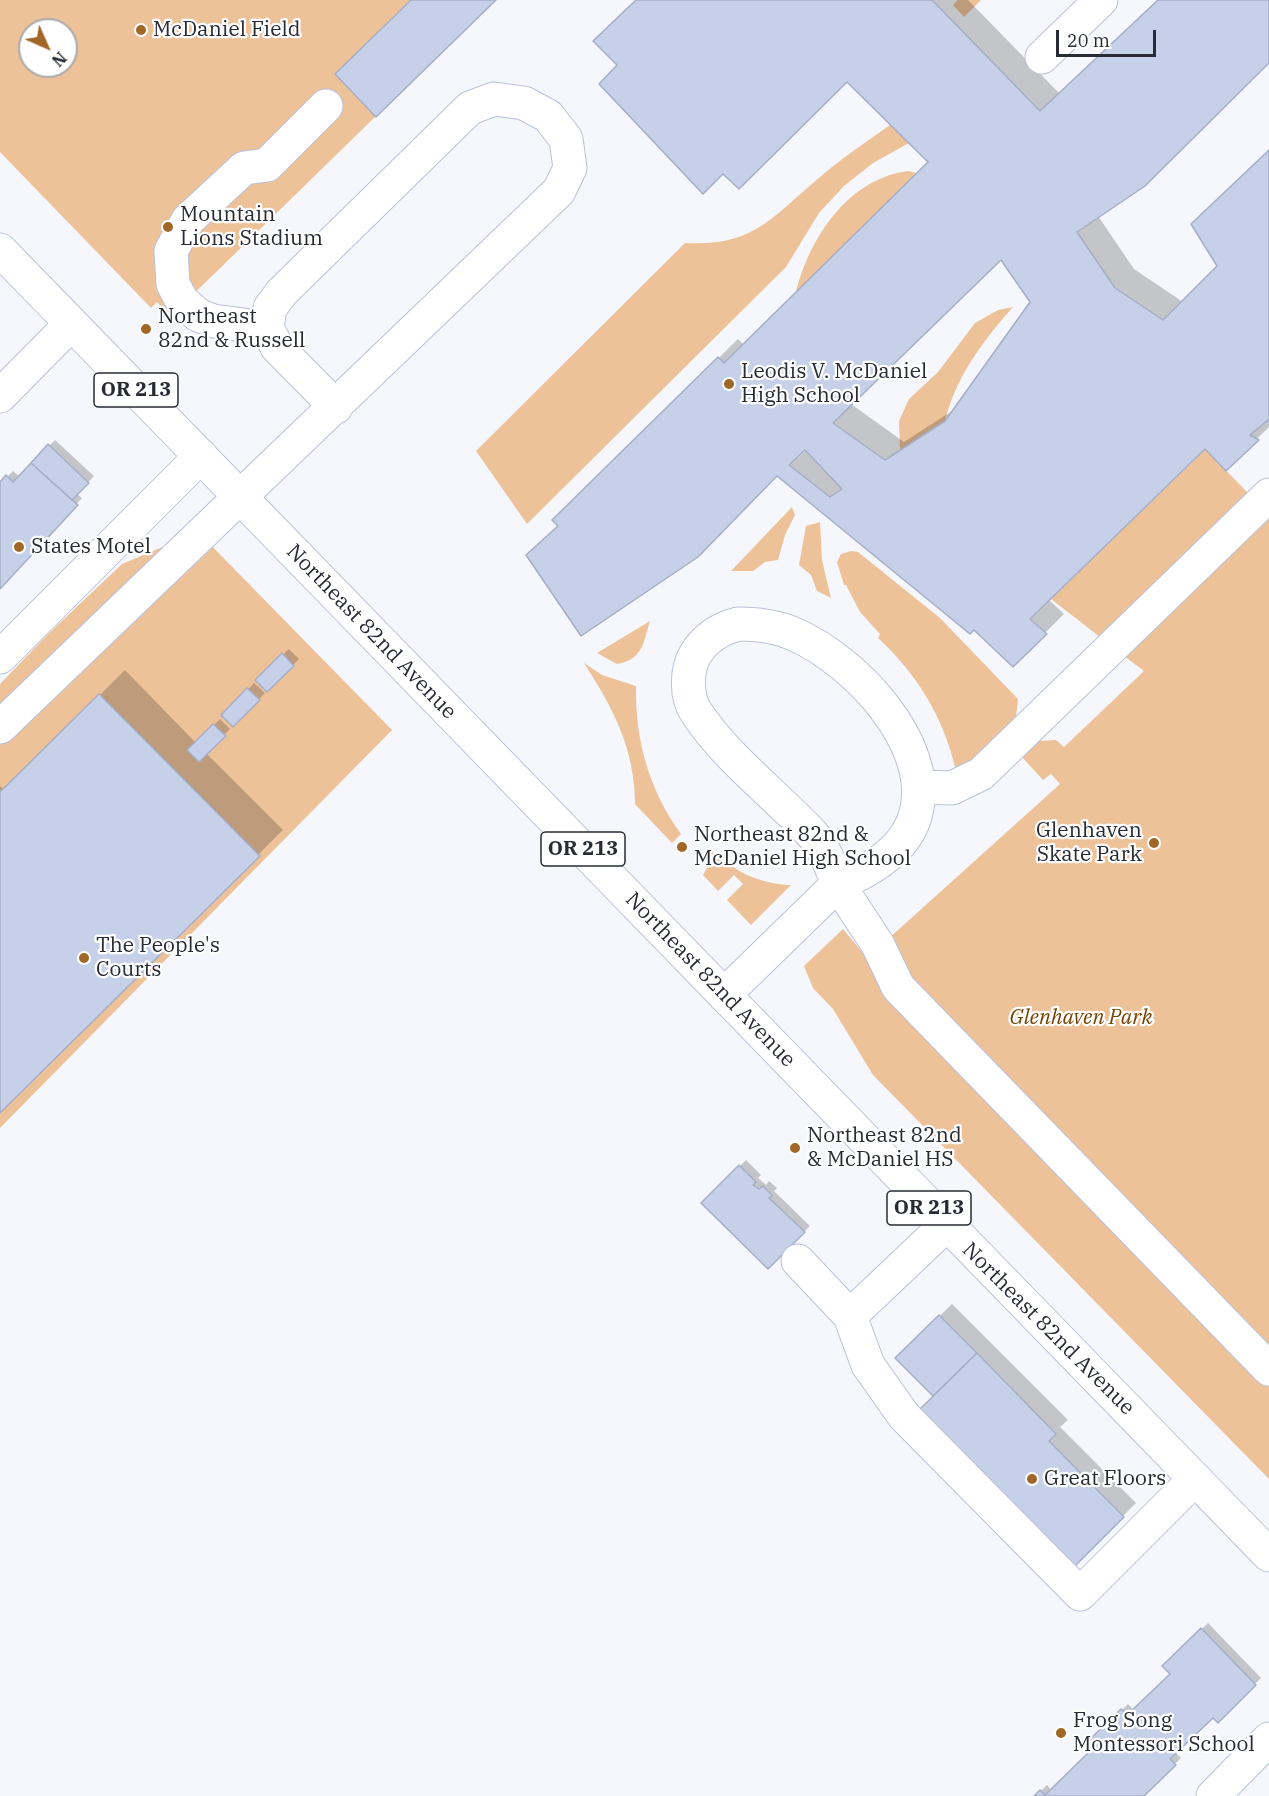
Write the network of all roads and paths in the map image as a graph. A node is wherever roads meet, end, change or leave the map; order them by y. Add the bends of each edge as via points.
1 (1101, 0) edge
2 (1042, 57) dead end
3 (326, 106) dead end
4 (0, 250) edge
5 (71, 324) junction
6 (267, 328) junction
7 (0, 396) edge
8 (336, 407) junction
9 (201, 456) junction
10 (1269, 495) edge
11 (241, 498) junction
12 (0, 657) edge
13 (0, 727) edge
14 (920, 787) junction
15 (838, 884) junction
16 (724, 994) junction
17 (946, 1225) junction
18 (798, 1262) dead end
19 (850, 1316) junction
20 (1269, 1369) edge
21 (1195, 1479) junction
22 (1269, 1555) edge
23 (1269, 1739) edge
24 (1213, 1796) edge

1 - 2 main road
3 - 6 main road via 267,165 244,168 196,212 177,236 171,251 174,284 182,301 198,315 213,321
4 - 5 main road, Northeast 82nd Avenue / OR 213
5 - 7 main road
5 - 9 main road, Northeast 82nd Avenue / OR 213
6 - 8 main road via 277,346
6 - 8 main road via 270,308 282,292 470,108 494,99 524,103 548,116 566,139 570,168 559,191
8 - 11 main road
9 - 11 main road, Northeast 82nd Avenue / OR 213
9 - 12 main road
10 - 14 main road via 981,774 952,788
11 - 13 main road
11 - 16 main road, Northeast 82nd Avenue / OR 213
14 - 15 main road via 916,814 904,838 870,871
14 - 15 main road via 908,749 889,712 862,681 832,656 796,635 760,624 722,629 701,644 690,664 689,688 695,711 814,837
15 - 16 main road
15 - 20 main road via 878,945 898,987
16 - 17 main road, Northeast 82nd Avenue / OR 213
17 - 19 main road
17 - 21 main road, Northeast 82nd Avenue / OR 213
18 - 19 main road
19 - 21 main road via 868,1365 904,1416 1080,1594
21 - 22 main road, Northeast 82nd Avenue / OR 213
23 - 24 main road

